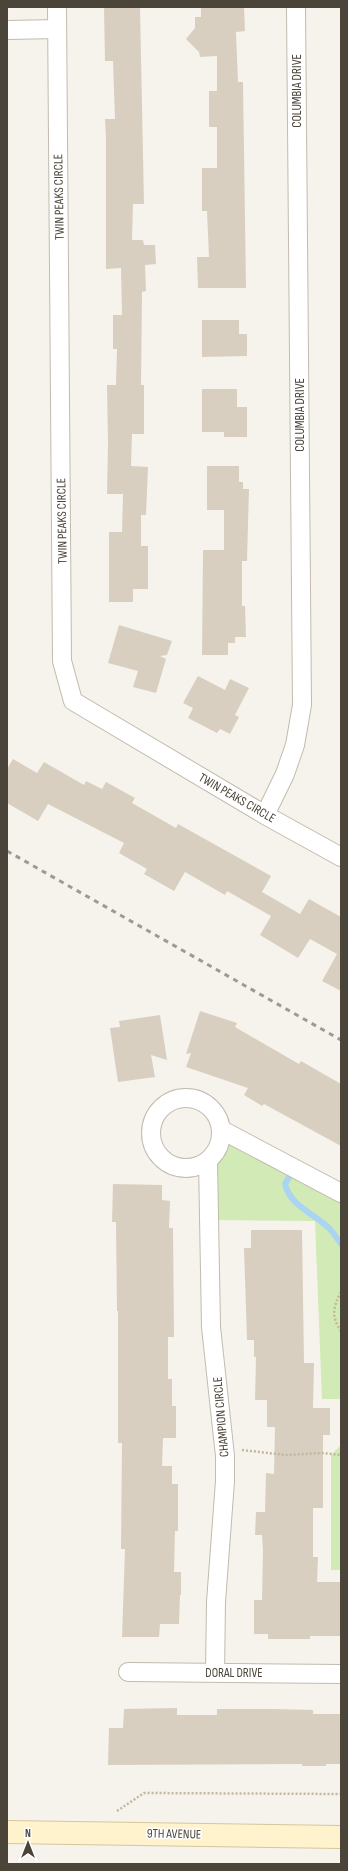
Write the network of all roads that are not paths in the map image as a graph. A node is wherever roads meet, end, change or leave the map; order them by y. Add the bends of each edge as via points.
1 (57, 7) edge
2 (296, 7) edge
3 (57, 29) junction
4 (7, 30) edge
5 (265, 815) junction
6 (341, 858) edge
7 (222, 1130) junction
8 (208, 1161) junction
9 (341, 1193) edge
10 (128, 1672) dead end
11 (215, 1673) junction
12 (341, 1674) edge
13 (7, 1832) edge
14 (341, 1837) edge

1 - 3 street, TWIN PEAKS CIRCLE
2 - 5 street, COLUMBIA DRIVE via 302,705 296,745
3 - 4 street
3 - 5 street, TWIN PEAKS CIRCLE via 62,661 72,701
5 - 6 street, TWIN PEAKS CIRCLE
7 - 8 street via 219,1147
7 - 8 street via 219,1118 212,1109 192,1098 170,1102 160,1109 154,1119 151,1130 152,1142 165,1161 187,1168
7 - 9 street
8 - 11 street, CHAMPION CIRCLE via 211,1327 225,1451 216,1602
10 - 11 street, DORAL DRIVE
11 - 12 street, DORAL DRIVE
13 - 14 main road, 9TH AVENUE

